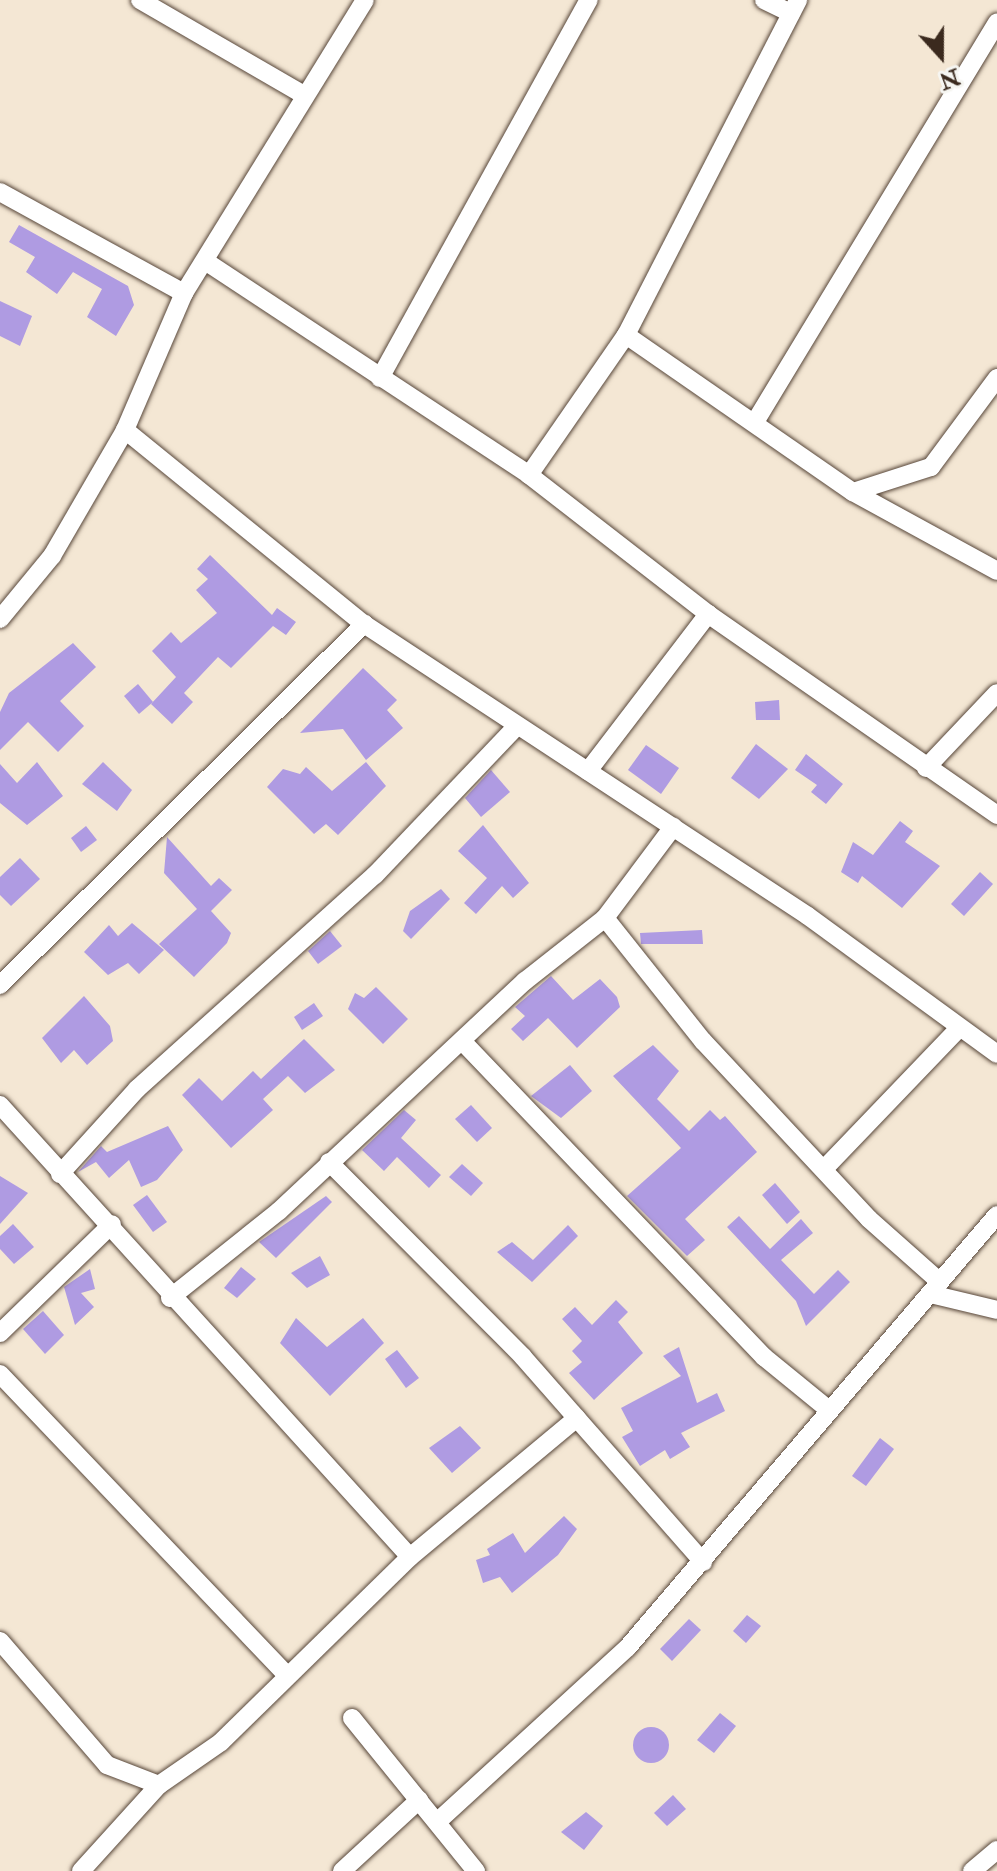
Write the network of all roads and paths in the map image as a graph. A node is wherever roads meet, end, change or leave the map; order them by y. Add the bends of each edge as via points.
1 (140, 0) edge
2 (365, 0) edge
3 (589, 0) edge
4 (764, 0) edge
5 (794, 6) edge
6 (997, 23) edge
7 (304, 95) junction
8 (0, 192) edge
9 (205, 261) junction
10 (184, 293) junction
11 (626, 335) junction
12 (380, 378) junction
13 (997, 378) edge
14 (755, 422) junction
15 (125, 430) junction
16 (529, 475) junction
17 (853, 492) junction
18 (997, 571) edge
19 (708, 614) junction
20 (0, 619) edge
21 (364, 624) junction
22 (997, 693) edge
23 (515, 728) junction
24 (926, 768) junction
25 (588, 771) junction
26 (997, 815) edge
27 (673, 827) junction
28 (605, 918) junction
29 (0, 985) edge
30 (959, 1028) junction
31 (463, 1042) junction
32 (997, 1054) edge
33 (0, 1105) edge
34 (329, 1162) junction
35 (824, 1169) junction
36 (60, 1174) junction
37 (997, 1215) edge
38 (112, 1224) junction
39 (935, 1288) junction
40 (170, 1298) junction
41 (997, 1310) edge
42 (0, 1333) edge
43 (0, 1374) edge
44 (829, 1410) junction
45 (577, 1418) junction
46 (410, 1557) junction
47 (703, 1562) junction
48 (0, 1641) edge
49 (286, 1674) junction
50 (352, 1718) dead end
51 (159, 1785) junction
52 (419, 1800) junction
53 (437, 1822) junction
54 (997, 1850) edge
55 (81, 1871) edge
56 (342, 1871) edge
57 (476, 1871) edge
58 (972, 1871) edge

1 - 7 street
2 - 7 street
3 - 12 street
4 - 5 street
5 - 11 street
6 - 14 street
7 - 9 street
8 - 10 street
9 - 10 street
9 - 12 street
10 - 15 street
11 - 14 street
11 - 16 street
12 - 16 street
13 - 17 street via 931,467
14 - 17 street
15 - 20 street via 52,556
15 - 21 street
16 - 19 street
17 - 18 street
19 - 24 street
19 - 25 street
21 - 23 street
21 - 29 street
22 - 24 street
23 - 25 street
23 - 36 street via 375,875 137,1089
24 - 26 street
25 - 27 street
27 - 28 street
27 - 30 street
28 - 31 street
28 - 35 street via 653,986
30 - 32 street
30 - 35 street
31 - 34 street
31 - 44 street via 764,1357
33 - 36 street
34 - 40 street
34 - 45 street
35 - 39 street
36 - 38 street
37 - 39 street
38 - 40 street
38 - 42 street
39 - 41 street
39 - 44 street
40 - 46 street
43 - 49 street
44 - 47 street
45 - 46 street
45 - 47 street
46 - 49 street
47 - 53 street via 628,1647
48 - 51 street via 107,1765
49 - 51 street via 221,1742
50 - 52 street
51 - 55 street
52 - 53 street
52 - 56 street
53 - 57 street
54 - 58 street

